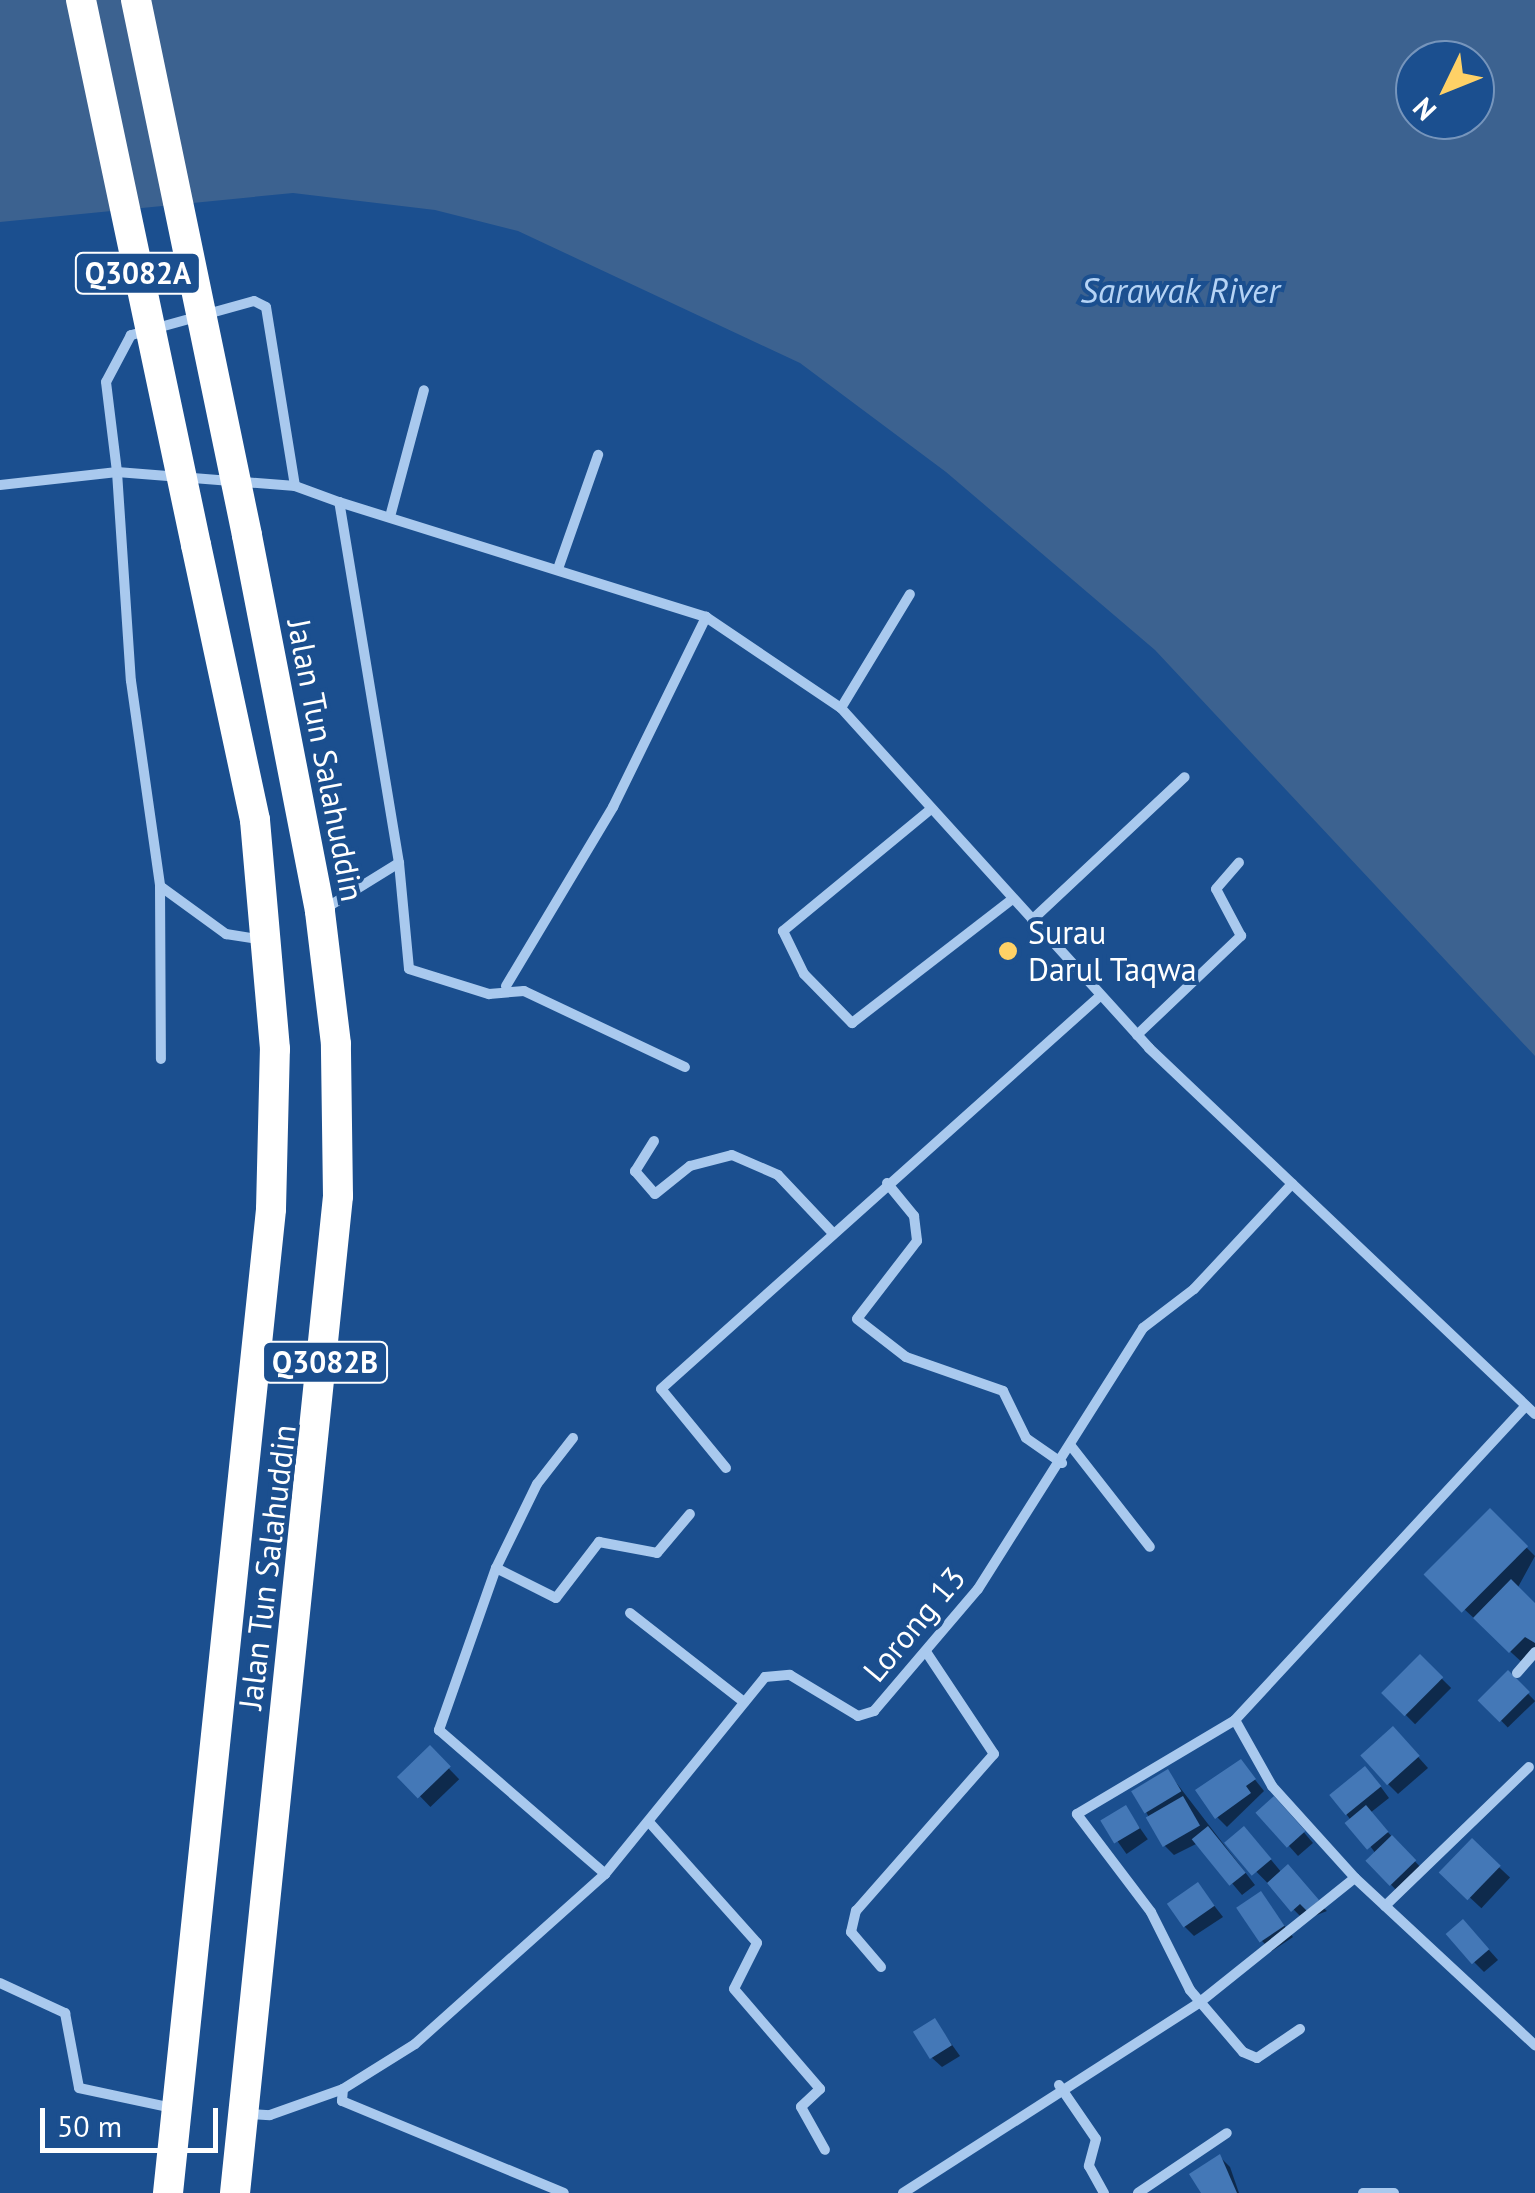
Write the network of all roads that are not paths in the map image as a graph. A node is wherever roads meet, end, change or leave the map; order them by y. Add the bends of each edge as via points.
1 (81, 0) edge
2 (136, 0) edge
3 (424, 390) dead end
4 (598, 455) dead end
5 (118, 472) junction
6 (0, 485) edge
7 (295, 486) junction
8 (339, 502) junction
9 (392, 513) junction
10 (558, 566) junction
11 (910, 594) dead end
12 (706, 618) junction
13 (841, 708) junction
14 (1185, 777) dead end
15 (931, 809) junction
16 (1239, 862) dead end
17 (399, 863) junction
18 (160, 886) junction
19 (1011, 900) junction
20 (320, 911) junction
21 (1032, 920) junction
22 (269, 941) junction
23 (506, 986) junction
24 (1100, 996) junction
25 (1137, 1035) junction
26 (161, 1060) dead end
27 (685, 1067) dead end
28 (654, 1141) dead end
29 (887, 1184) junction
30 (1292, 1184) junction
31 (831, 1231) junction
32 (1531, 1410) edge
33 (572, 1438) dead end
34 (1071, 1446) junction
35 (1062, 1463) junction
36 (726, 1468) dead end
37 (690, 1514) dead end
38 (1150, 1547) dead end
39 (496, 1568) junction
40 (630, 1613) dead end
41 (1535, 1652) edge
42 (926, 1653) junction
43 (1517, 1673) dead end
44 (744, 1702) junction
45 (1235, 1720) junction
46 (1529, 1767) dead end
47 (649, 1822) junction
48 (605, 1874) junction
49 (1355, 1878) junction
50 (1385, 1906) junction
51 (881, 1967) dead end
52 (0, 1983) edge
53 (1200, 2002) junction
54 (1300, 2029) dead end
55 (1535, 2046) edge
56 (1059, 2085) junction
57 (343, 2088) junction
58 (174, 2108) junction
59 (240, 2111) junction
60 (1227, 2133) dead end
61 (825, 2150) dead end
62 (168, 2193) edge
63 (235, 2193) edge
64 (564, 2193) edge
65 (903, 2193) edge
66 (1104, 2193) edge
67 (1138, 2193) edge
68 (1364, 2193) edge
69 (1394, 2193) edge

1 - 22 highway, Jalan Tun Salahuddin / Q3082A, bridge via 255,820
2 - 20 highway, Jalan Tun Salahuddin / Q3082B, bridge
3 - 9 street
4 - 10 street
5 - 6 street
5 - 7 street
5 - 7 street via 106,382 131,334 254,301 275,327
5 - 18 street via 131,681
7 - 8 street
8 - 9 street
8 - 17 street
9 - 10 street
10 - 12 street
11 - 13 street
12 - 13 street
12 - 23 street via 613,807
13 - 15 street
14 - 21 street
15 - 19 street
15 - 19 street via 783,931 804,974 852,1023
16 - 25 street via 1216,889 1241,936
17 - 20 street
17 - 23 street via 409,969 490,994
18 - 22 street via 226,934
18 - 26 street
19 - 21 street
20 - 59 highway, Jalan Tun Salahuddin / Q3082B via 336,1044 338,1196
21 - 24 street
22 - 58 highway, Jalan Tun Salahuddin / Q3082A via 270,1209
23 - 27 street
24 - 25 street
24 - 29 street
25 - 30 street
28 - 31 street via 635,1171 655,1194 690,1166 732,1155 778,1175
29 - 31 street
29 - 35 street via 914,1216 917,1241 858,1319 906,1357 1003,1391 1026,1438
30 - 32 street
30 - 34 street, Lorong 13 via 1194,1289 1143,1328
31 - 36 street via 661,1388
32 - 45 street
33 - 39 street via 537,1484
34 - 35 street, Lorong 13
34 - 38 street
35 - 42 street, Lorong 13
37 - 39 street via 657,1553 599,1542 556,1598
39 - 48 street via 439,1730
40 - 44 street
41 - 43 street
42 - 44 street, Lorong 13 via 858,1716 779,1673
42 - 51 street via 994,1754 856,1911 851,1932
44 - 47 street, Lorong 13
45 - 49 street via 1272,1786
45 - 53 street via 1077,1814 1150,1912
46 - 50 street
47 - 48 street, Lorong 13
47 - 61 street via 757,1943 734,1989 820,2089 801,2108
48 - 57 street, Lorong 13 via 415,2044
49 - 50 street
49 - 53 street
50 - 55 street
52 - 58 street via 65,2013 79,2088
53 - 54 street via 1257,2058
53 - 56 street
56 - 65 street
56 - 66 street via 1096,2138 1089,2166
57 - 59 street, Lorong 13 via 270,2115
57 - 64 street via 342,2101
58 - 62 highway, Jalan Tun Salahuddin / Q3082A
59 - 63 highway, Jalan Tun Salahuddin / Q3082B
60 - 67 street
68 - 69 street

